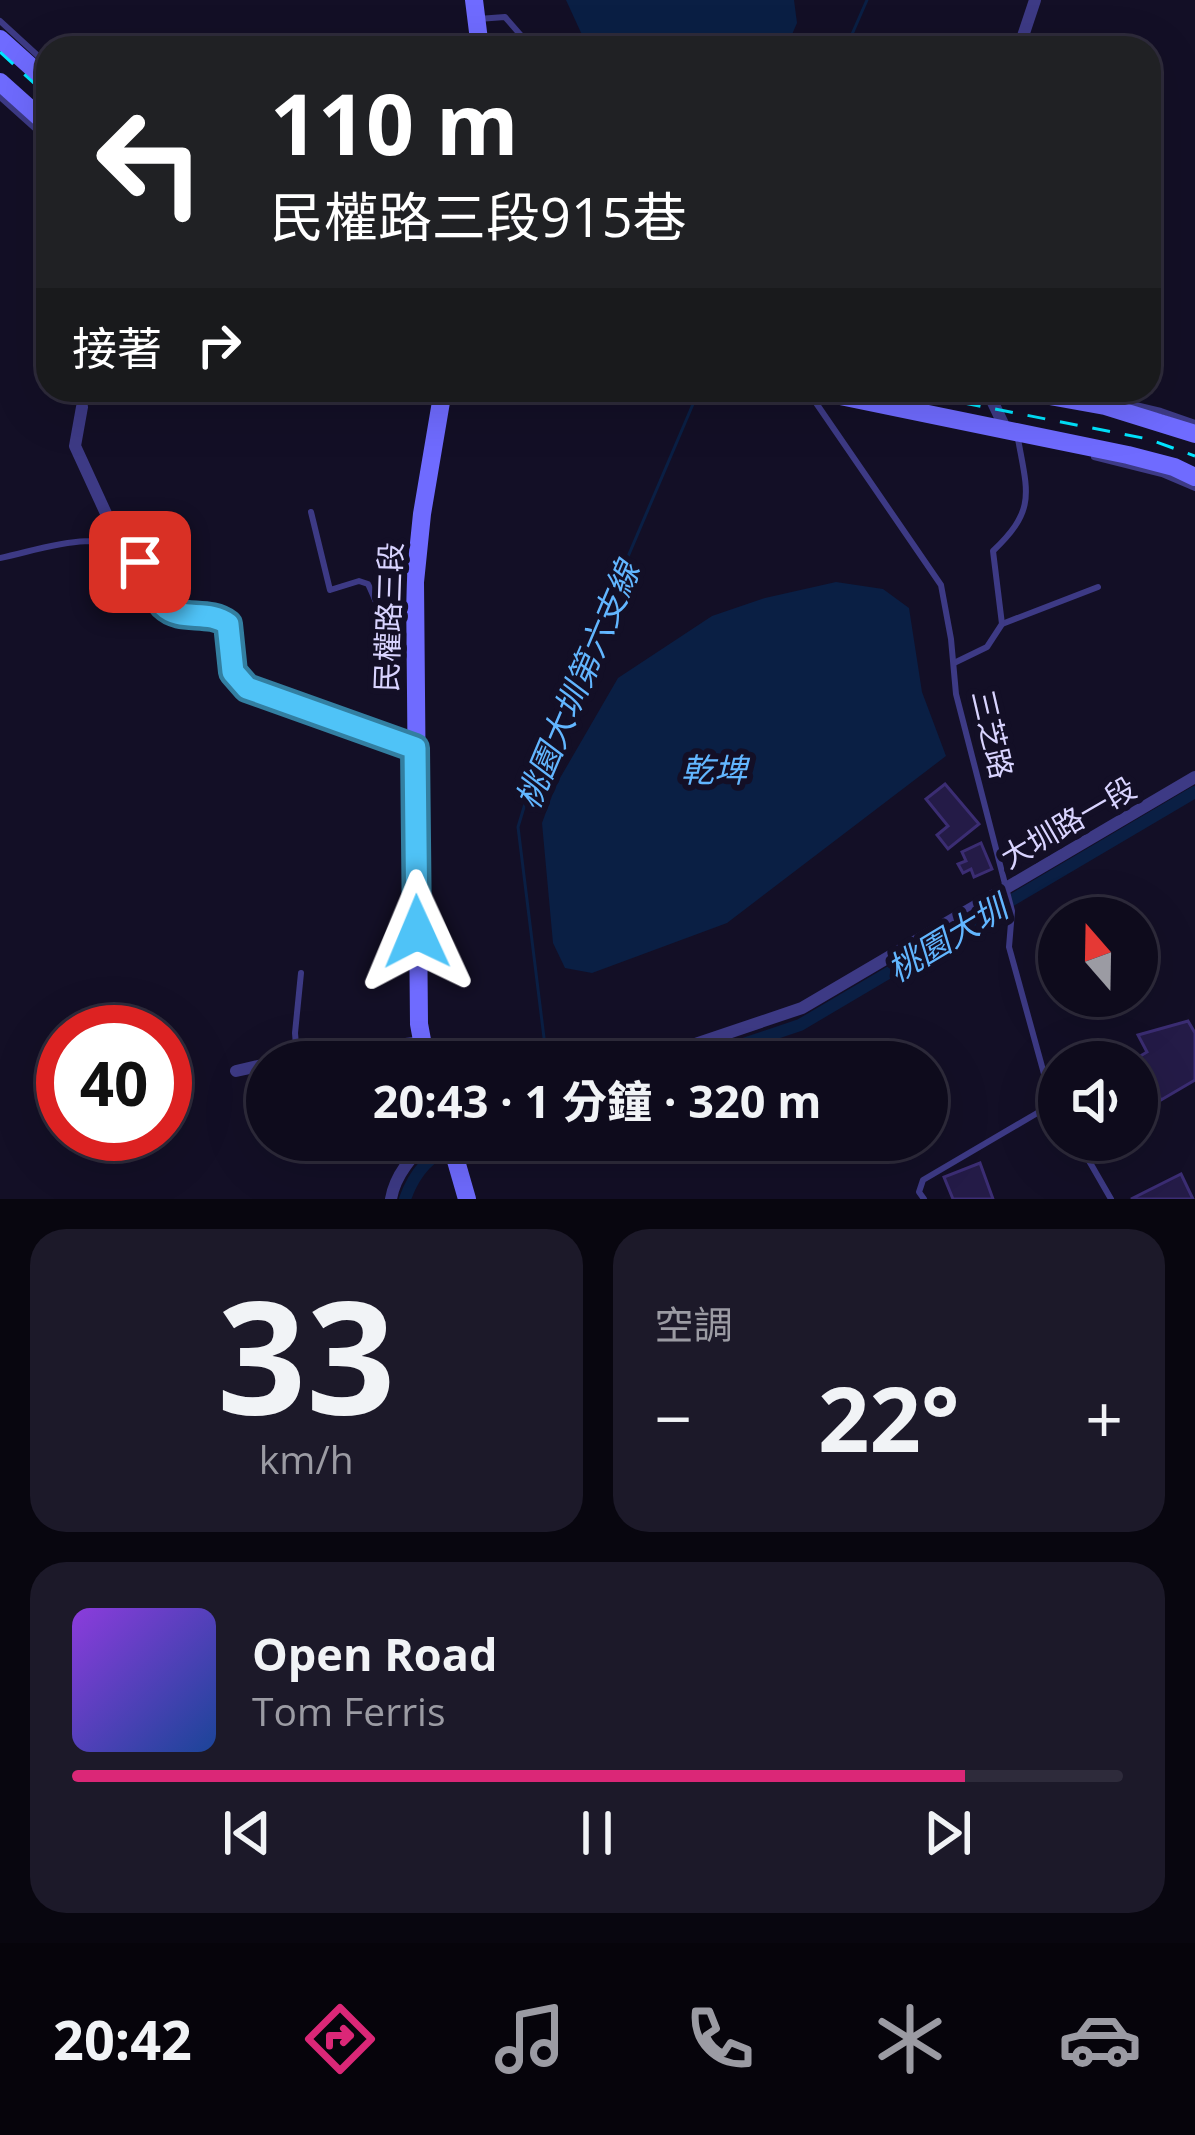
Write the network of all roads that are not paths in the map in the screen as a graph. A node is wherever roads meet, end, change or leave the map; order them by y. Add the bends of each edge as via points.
1 (1035, 0) edge
2 (476, 9) edge
3 (0, 20) edge
4 (522, 36) edge
5 (1023, 36) edge
6 (0, 39) edge
7 (36, 54) edge
8 (36, 71) edge
9 (0, 82) edge
10 (0, 97) edge
11 (36, 114) edge
12 (36, 129) edge
13 (441, 402) edge
14 (818, 402) edge
15 (849, 402) edge
16 (994, 402) edge
17 (1083, 402) edge
18 (1123, 402) edge
19 (82, 407) dead end
20 (1195, 423) edge
21 (1011, 434) junction
22 (1195, 434) edge
23 (1195, 477) edge
24 (1195, 488) edge
25 (311, 512) dead end
26 (120, 544) junction
27 (0, 558) edge
28 (1098, 587) dead end
29 (416, 617) junction
30 (1002, 624) junction
31 (953, 663) junction
32 (415, 748) junction
33 (1195, 777) edge
34 (1005, 891) junction
35 (301, 973) dead end
36 (296, 1041) edge
37 (420, 1041) edge
38 (704, 1041) edge
39 (1038, 1052) edge
40 (246, 1069) edge
41 (236, 1071) dead end
42 (1038, 1115) edge
43 (409, 1161) edge
44 (456, 1161) edge
45 (1089, 1161) edge
46 (391, 1199) edge
47 (467, 1199) edge
48 (924, 1199) edge
49 (1111, 1199) edge

1 - 5 street
2 - 4 lane via 505,16
3 - 7 lane
6 - 8 street
9 - 11 street
10 - 12 lane
13 - 29 street, 民權路三段
14 - 31 lane, 三芝路 via 940,585
15 - 21 street
16 - 21 street
17 - 22 street
18 - 20 lane
19 - 26 street via 74,446
21 - 23 street via 1151,460
21 - 24 lane
21 - 30 lane via 1027,485 1020,526 993,551
25 - 29 lane via 330,590 368,584 380,614
26 - 27 lane via 100,540
26 - 32 lane via 166,608 228,624 233,672 247,688
28 - 30 lane
29 - 32 street, 民權路三段
30 - 31 lane via 987,646
31 - 34 lane, 三芝路
32 - 37 street, 民權路三段
33 - 34 street, 大圳路一段
34 - 38 street, 大圳路一段 via 802,1008
34 - 39 lane, 三芝路 via 1009,947
35 - 36 lane
40 - 41 street
42 - 48 lane via 923,1180
43 - 46 street
44 - 47 street
45 - 49 lane

